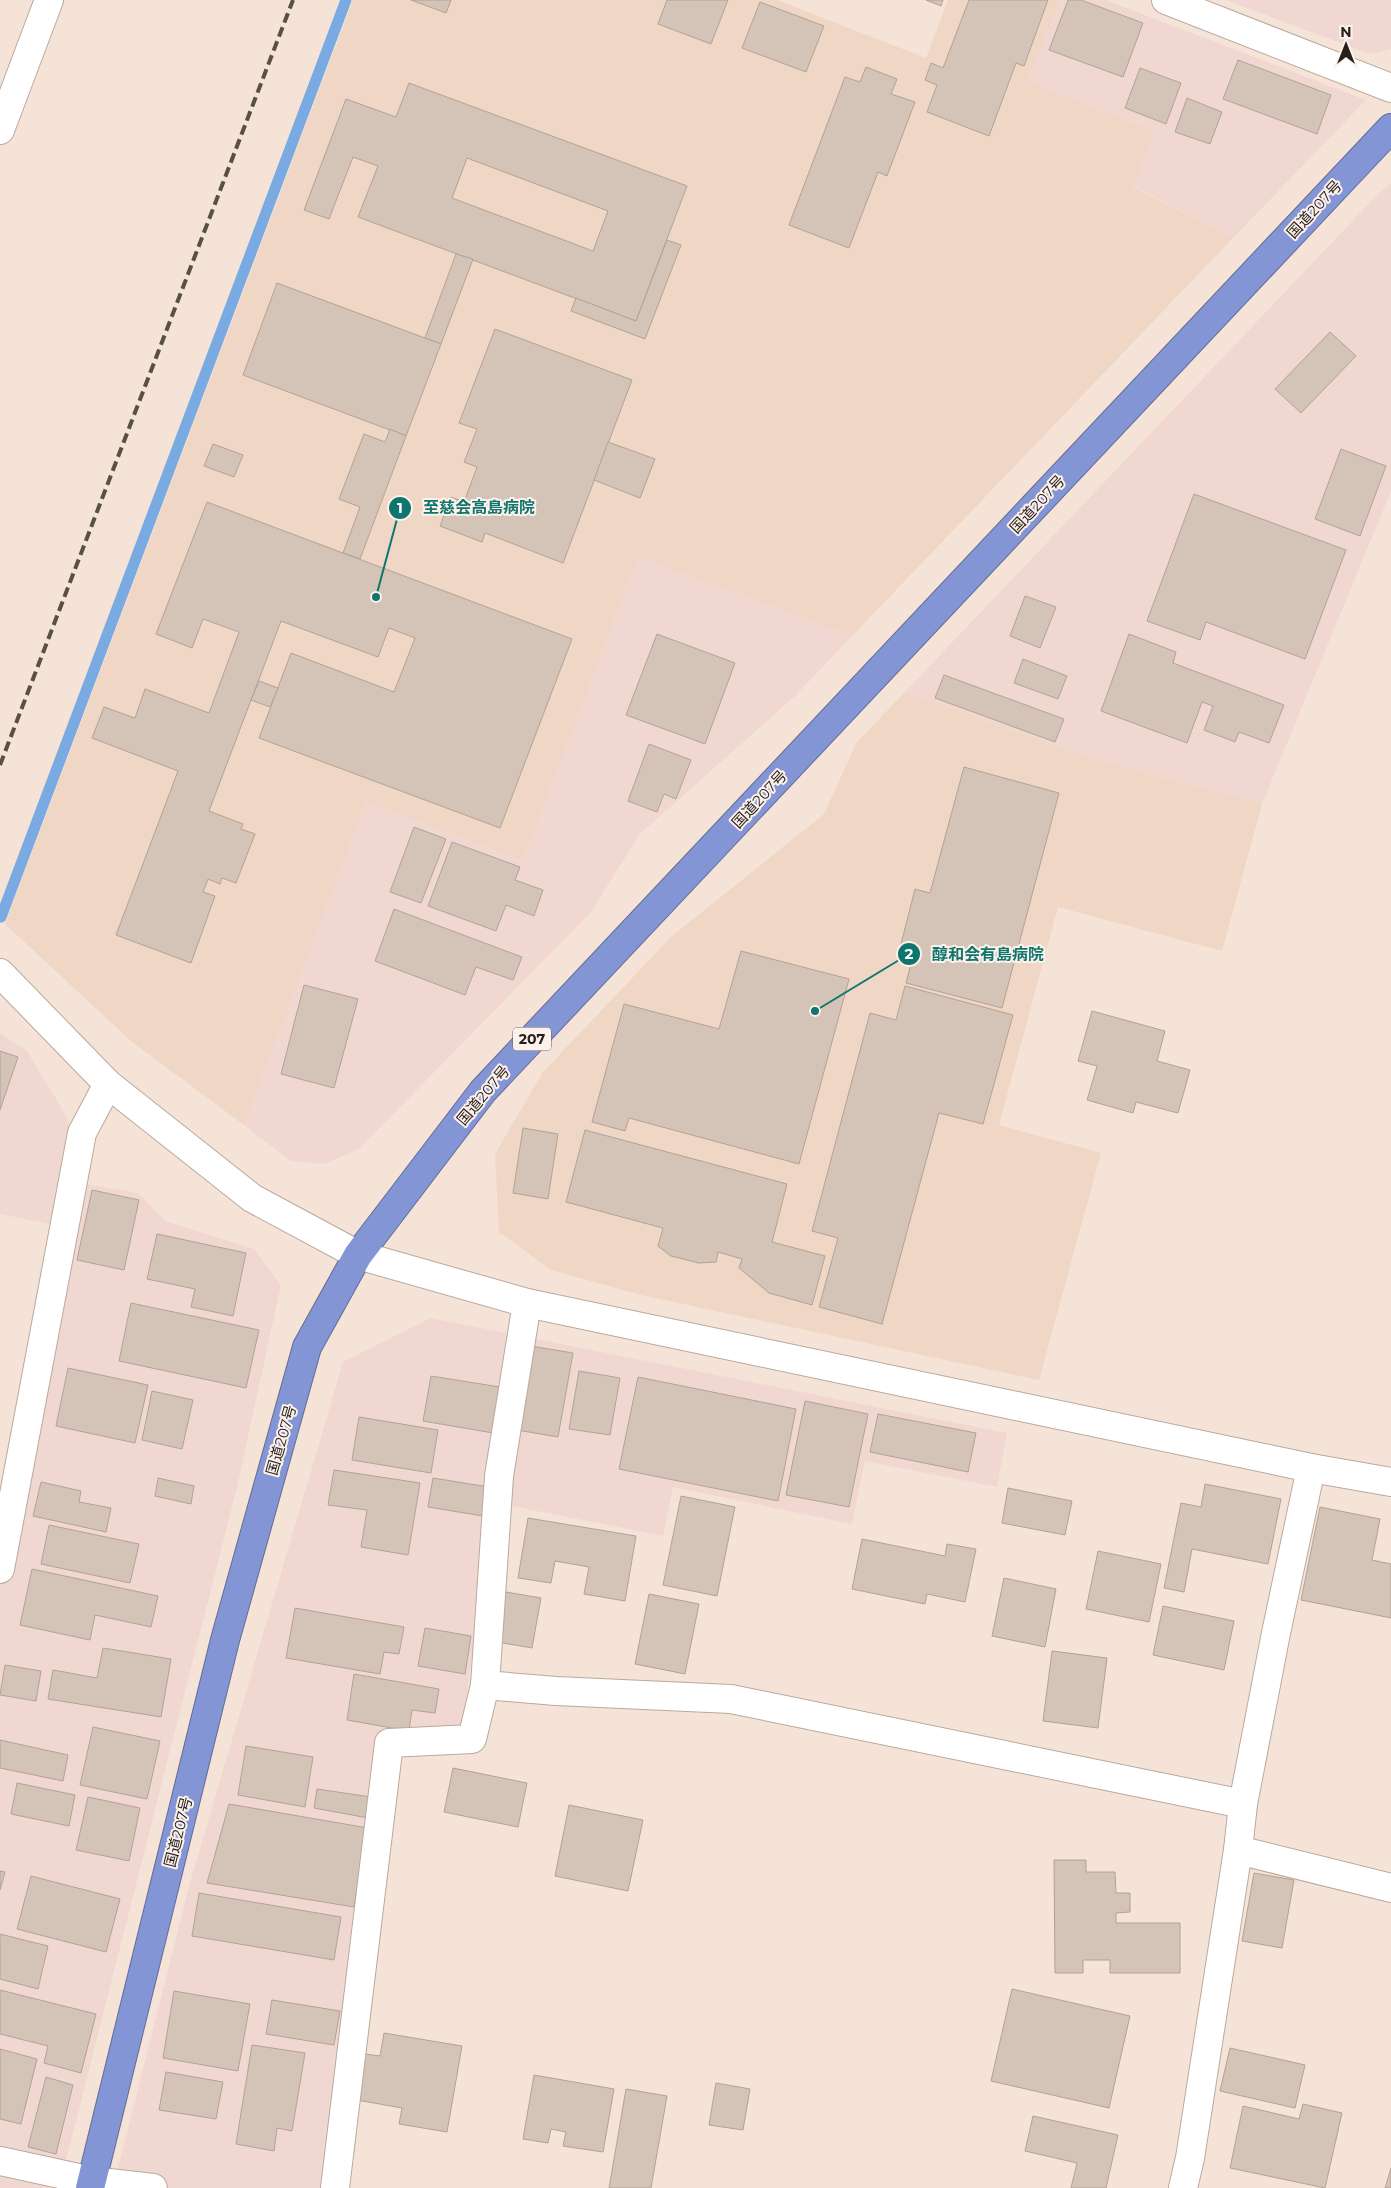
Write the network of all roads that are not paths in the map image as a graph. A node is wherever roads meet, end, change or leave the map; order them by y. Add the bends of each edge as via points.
1 (49, 0) edge
2 (1166, 0) edge
3 (1391, 88) edge
4 (1391, 128) edge
5 (0, 130) edge
6 (0, 973) edge
7 (108, 1084) junction
8 (358, 1255) junction
9 (528, 1303) junction
10 (1311, 1468) junction
11 (1391, 1482) edge
12 (0, 1569) edge
13 (485, 1685) junction
14 (1243, 1804) junction
15 (1238, 1850) junction
16 (1391, 1888) edge
17 (0, 2161) edge
18 (91, 2185) edge
19 (153, 2188) edge
20 (335, 2188) edge
21 (1183, 2188) edge

1 - 5 street
2 - 3 street
4 - 8 highway, 国道207号 / 207 via 483,1092
6 - 7 street
7 - 8 street via 252,1198
7 - 12 street via 82,1133
8 - 9 street
8 - 18 highway, 国道207号 / 207 via 307,1347 225,1640
9 - 10 street
9 - 13 street via 499,1476
10 - 11 street
10 - 14 street
13 - 14 street via 731,1699
13 - 20 street via 472,1739 389,1743
14 - 15 street
15 - 16 street
15 - 21 street
17 - 18 street
18 - 19 street

